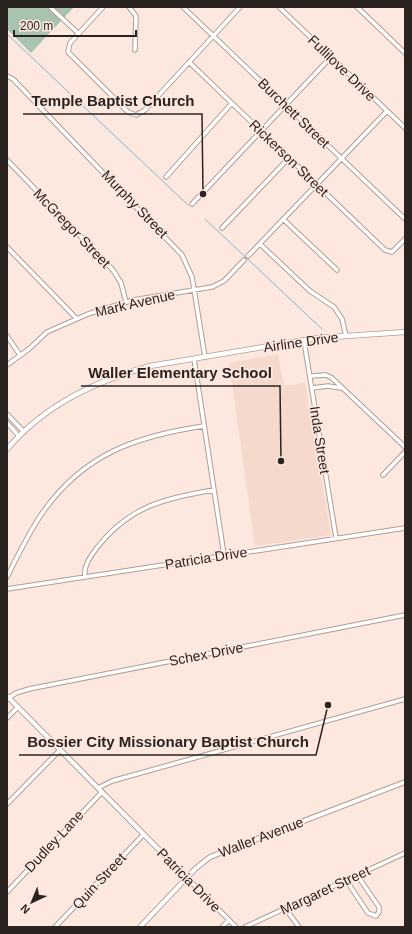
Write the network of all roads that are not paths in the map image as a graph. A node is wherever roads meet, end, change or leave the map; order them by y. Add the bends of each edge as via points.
1 (50, 7) edge
2 (103, 7) edge
3 (129, 7) edge
4 (183, 7) edge
5 (240, 7) edge
6 (279, 7) edge
7 (357, 7) edge
8 (79, 34) junction
9 (213, 36) junction
10 (135, 50) dead end
11 (405, 53) edge
12 (331, 57) junction
13 (189, 62) junction
14 (7, 76) edge
15 (232, 103) junction
16 (285, 105) junction
17 (387, 111) junction
18 (405, 128) edge
19 (261, 131) junction
20 (289, 158) junction
21 (341, 158) junction
22 (7, 160) edge
23 (166, 177) dead end
24 (316, 184) junction
25 (192, 204) dead end
26 (283, 219) junction
27 (405, 220) edge
28 (222, 228) dead end
29 (405, 239) edge
30 (260, 244) junction
31 (7, 247) edge
32 (248, 256) dead end
33 (244, 260) dead end
34 (338, 270) dead end
35 (195, 290) junction
36 (126, 302) junction
37 (76, 318) junction
38 (405, 332) edge
39 (7, 336) edge
40 (346, 336) junction
41 (304, 341) junction
42 (20, 355) junction
43 (205, 357) junction
44 (194, 359) junction
45 (7, 365) edge
46 (310, 376) junction
47 (312, 388) junction
48 (340, 388) junction
49 (7, 414) edge
50 (7, 423) edge
51 (204, 426) junction
52 (24, 432) junction
53 (19, 436) junction
54 (405, 447) edge
55 (7, 448) edge
56 (405, 452) edge
57 (383, 475) dead end
58 (214, 490) junction
59 (405, 528) edge
60 (336, 538) junction
61 (224, 555) junction
62 (7, 576) edge
63 (85, 577) junction
64 (7, 589) edge
65 (405, 615) edge
66 (8, 697) edge
67 (405, 699) edge
68 (18, 707) junction
69 (7, 718) edge
70 (60, 750) junction
71 (405, 782) edge
72 (98, 788) junction
73 (102, 792) junction
74 (7, 804) edge
75 (143, 835) junction
76 (405, 853) edge
77 (357, 875) junction
78 (186, 877) junction
79 (346, 880) junction
80 (7, 892) edge
81 (285, 908) junction
82 (229, 920) junction
83 (55, 927) edge
84 (140, 927) edge
85 (222, 927) edge
86 (236, 927) edge
87 (246, 927) edge
88 (299, 927) edge

1 - 8 street
2 - 8 street
3 - 10 street via 136,18
4 - 9 street, Burchett Street
5 - 9 street
6 - 12 street, Fullilove Drive
7 - 11 street
8 - 13 street via 67,49 70,56 128,112 136,115 145,110
9 - 13 street
9 - 16 street, Burchett Street
12 - 16 street
12 - 17 street, Fullilove Drive
13 - 15 street, Rickerson Street
14 - 35 street, Murphy Street via 13,79 177,248 187,261
15 - 19 street, Rickerson Street
15 - 23 street
16 - 19 street
16 - 21 street, Burchett Street
17 - 18 street, Fullilove Drive
17 - 21 street
19 - 20 street, Rickerson Street
19 - 25 street
20 - 24 street, Rickerson Street
20 - 28 street
21 - 24 street
21 - 27 street, Burchett Street
22 - 36 street, McGregor Street via 113,270 121,283
24 - 26 street
24 - 29 street, Rickerson Street via 385,250 391,253
26 - 30 street
26 - 34 street
30 - 32 street
30 - 40 street via 310,291 334,307 342,319
31 - 37 street
33 - 35 street, Mark Avenue via 221,283
35 - 36 street, Mark Avenue
35 - 43 street, Murphy Street
36 - 37 street, Mark Avenue
37 - 42 street, Mark Avenue via 43,335
38 - 40 main road, Airline Drive
39 - 42 street
40 - 41 main road, Airline Drive
41 - 43 main road, Airline Drive
41 - 46 street, Inda Street
42 - 45 street, Mark Avenue
43 - 44 main road, Airline Drive
44 - 51 street
44 - 52 main road, Airline Drive via 150,366 99,382 60,403
46 - 47 street, Inda Street
46 - 48 street via 329,376
47 - 48 street
47 - 60 street, Inda Street
48 - 54 street
49 - 52 street
50 - 53 street
51 - 58 street
51 - 62 street via 164,432 135,440 111,451 84,469 66,484 43,512
52 - 53 main road, Airline Drive
53 - 55 main road, Airline Drive
56 - 57 street
58 - 61 street
58 - 63 street via 173,497 135,513 115,528 97,548 85,567
59 - 60 street, Patricia Drive
60 - 61 street, Patricia Drive
61 - 63 street, Patricia Drive
63 - 64 street, Patricia Drive
65 - 66 street, Schex Drive via 29,689
66 - 68 street, Patricia Drive
67 - 72 street via 112,781
68 - 69 street
68 - 70 street, Patricia Drive
70 - 72 street, Patricia Drive
70 - 74 street
71 - 78 street, Waller Avenue via 218,853 204,860
72 - 73 street, Patricia Drive
73 - 75 street, Patricia Drive
73 - 80 street, Dudley Lane via 80,812
75 - 78 street, Patricia Drive
75 - 83 street, Quin Street
76 - 77 street, Margaret Street
77 - 79 street, Margaret Street
77 - 79 street via 379,907 376,916 368,913
78 - 82 street, Patricia Drive
78 - 84 street, Waller Avenue
79 - 81 street, Margaret Street
81 - 87 street, Margaret Street
81 - 88 street
82 - 85 street
82 - 86 street, Patricia Drive

